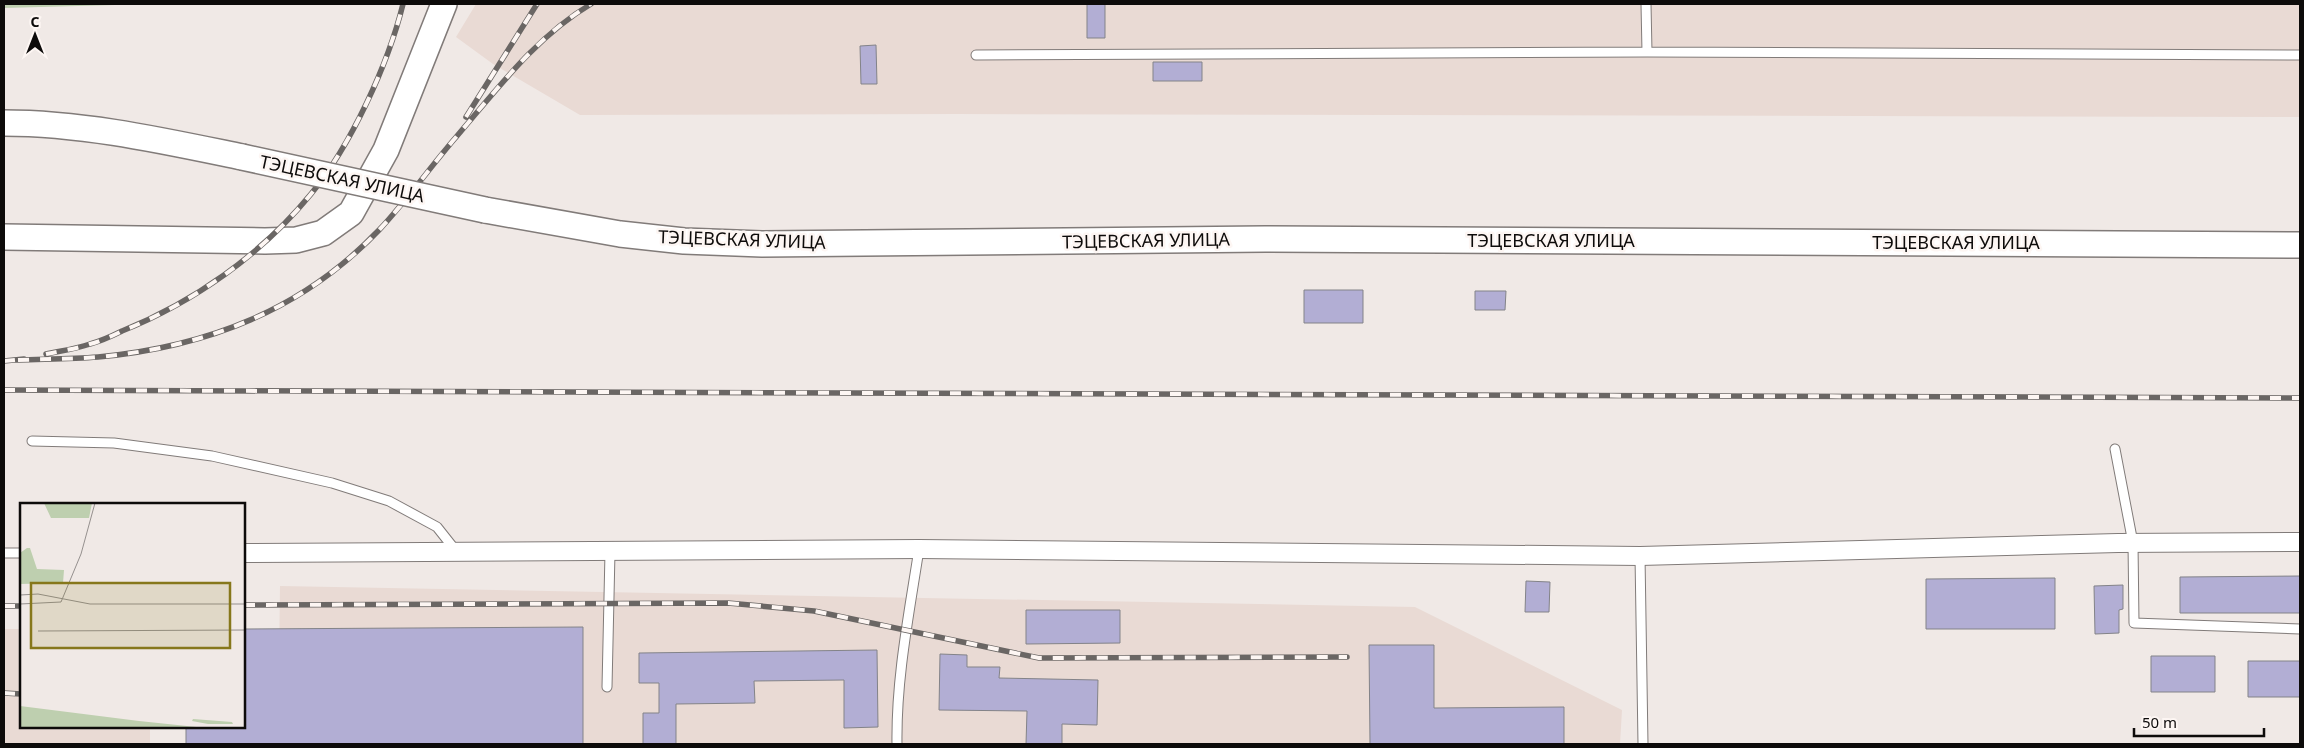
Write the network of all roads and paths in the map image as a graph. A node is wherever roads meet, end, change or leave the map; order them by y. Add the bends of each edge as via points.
1 (444, 4) edge
2 (1646, 4) edge
3 (1647, 52) junction
4 (976, 55) dead end
5 (2300, 55) edge
6 (4, 123) edge
7 (4, 237) edge
8 (2300, 245) edge
9 (32, 441) dead end
10 (2115, 449) dead end
11 (2300, 542) edge
12 (2133, 544) junction
13 (919, 549) junction
14 (457, 552) junction
15 (610, 552) junction
16 (4, 553) edge
17 (20, 553) edge
18 (245, 553) edge
19 (1640, 556) junction
20 (2300, 629) edge
21 (607, 687) dead end
22 (897, 744) edge
23 (1643, 744) edge

1 - 7 street via 386,150 351,213 323,233 296,240 265,241
2 - 3 lane
3 - 4 lane
3 - 5 lane
6 - 8 street, ТЭЦЕВСКАЯ УЛИЦА, bridge via 80,128 150,139 485,210 620,234 684,241 762,244 1275,240
9 - 14 lane via 114,443 193,453 332,483 389,501 437,527
10 - 12 lane
11 - 12 street
12 - 19 street
12 - 20 lane via 2134,623
13 - 15 street
13 - 19 street
13 - 22 lane via 906,628
14 - 15 street
14 - 18 street
15 - 21 lane
16 - 17 lane
19 - 23 lane

